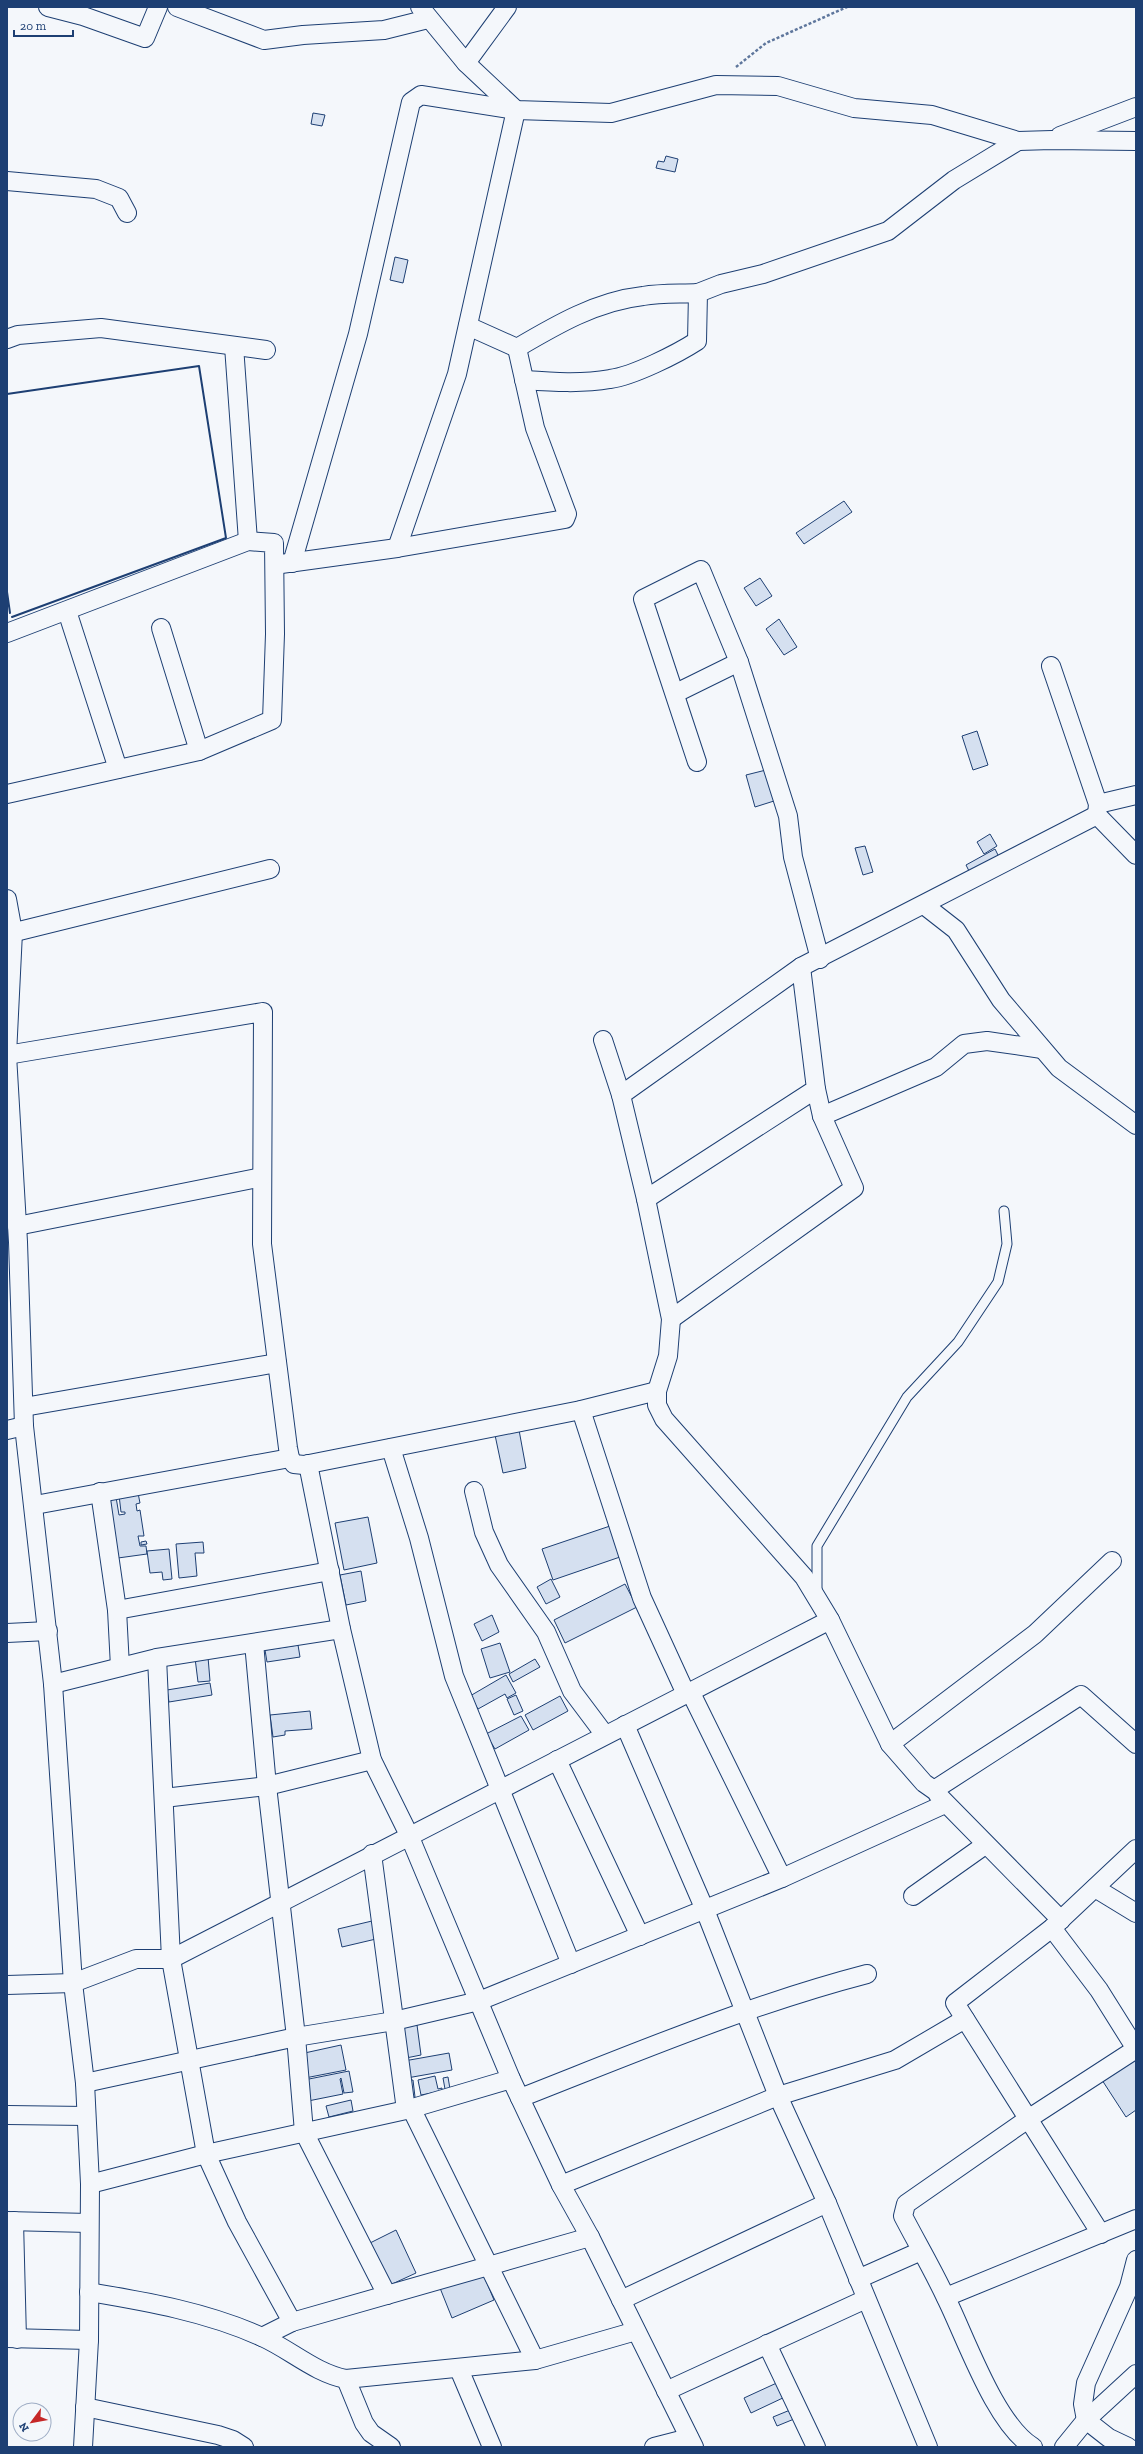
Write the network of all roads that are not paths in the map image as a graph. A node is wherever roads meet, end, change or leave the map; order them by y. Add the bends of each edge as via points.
1 (48, 7) edge
2 (158, 7) edge
3 (507, 7) edge
4 (184, 8) edge
5 (424, 13) edge
6 (466, 62) junction
7 (1136, 107) edge
8 (516, 110) junction
9 (1052, 140) junction
10 (1136, 141) edge
11 (1018, 142) junction
12 (7, 180) edge
13 (127, 213) dead end
14 (698, 293) junction
15 (468, 326) junction
16 (7, 339) edge
17 (234, 346) junction
18 (517, 348) junction
19 (266, 350) dead end
20 (524, 380) junction
21 (248, 541) junction
22 (397, 548) junction
23 (292, 562) junction
24 (273, 565) junction
25 (67, 611) junction
26 (8, 628) edge
27 (161, 628) dead end
28 (739, 662) junction
29 (1051, 666) dead end
30 (676, 693) junction
31 (199, 751) junction
32 (697, 762) dead end
33 (118, 769) junction
34 (7, 794) edge
35 (1136, 795) edge
36 (1098, 809) junction
37 (1136, 855) edge
38 (270, 869) dead end
39 (7, 899) edge
40 (924, 905) junction
41 (10, 933) edge
42 (820, 959) junction
43 (801, 967) junction
44 (603, 1040) dead end
45 (1042, 1049) junction
46 (8, 1055) edge
47 (8, 1084) edge
48 (816, 1089) junction
49 (621, 1095) junction
50 (822, 1116) junction
51 (1136, 1125) edge
52 (262, 1177) junction
53 (646, 1199) junction
54 (1004, 1211) dead end
55 (14, 1238) edge
56 (671, 1319) junction
57 (277, 1363) junction
58 (657, 1392) junction
59 (24, 1408) junction
60 (581, 1410) junction
61 (24, 1426) junction
62 (7, 1430) edge
63 (391, 1448) junction
64 (290, 1458) junction
65 (308, 1464) junction
66 (474, 1491) dead end
67 (100, 1492) junction
68 (35, 1505) junction
69 (1112, 1561) dead end
70 (330, 1571) junction
71 (818, 1599) junction
72 (117, 1610) junction
73 (830, 1620) junction
74 (341, 1629) junction
75 (48, 1631) junction
76 (7, 1633) edge
77 (254, 1643) junction
78 (157, 1658) junction
79 (120, 1667) junction
80 (53, 1684) junction
81 (688, 1692) junction
82 (625, 1725) junction
83 (605, 1735) junction
84 (890, 1744) junction
85 (1136, 1744) edge
86 (372, 1760) junction
87 (557, 1760) junction
88 (267, 1786) junction
89 (500, 1788) junction
90 (940, 1797) junction
91 (164, 1798) junction
92 (410, 1835) junction
93 (985, 1845) junction
94 (1136, 1849) edge
95 (372, 1854) junction
96 (782, 1878) junction
97 (1095, 1888) junction
98 (913, 1896) dead end
99 (281, 1901) junction
100 (705, 1910) junction
101 (1136, 1912) edge
102 (1056, 1924) junction
103 (640, 1936) junction
104 (171, 1959) junction
105 (572, 1964) junction
106 (867, 1974) dead end
107 (73, 1983) junction
108 (7, 1985) edge
109 (479, 2002) junction
110 (745, 2011) junction
111 (965, 2019) junction
112 (394, 2021) junction
113 (296, 2037) junction
114 (1136, 2049) edge
115 (190, 2061) junction
116 (511, 2079) junction
117 (85, 2082) junction
118 (778, 2096) junction
119 (520, 2098) junction
120 (408, 2109) junction
121 (7, 2115) edge
122 (86, 2116) junction
123 (1028, 2118) junction
124 (304, 2132) junction
125 (206, 2154) junction
126 (90, 2184) junction
127 (561, 2185) junction
128 (827, 2203) junction
129 (1136, 2219) edge
130 (10, 2221) edge
131 (89, 2223) junction
132 (1101, 2234) junction
133 (590, 2237) junction
134 (921, 2251) junction
135 (1136, 2260) edge
136 (488, 2265) junction
137 (858, 2279) junction
138 (89, 2292) junction
139 (387, 2295) junction
140 (946, 2297) junction
141 (866, 2299) junction
142 (621, 2300) junction
143 (292, 2322) junction
144 (636, 2331) junction
145 (262, 2337) junction
146 (12, 2339) edge
147 (89, 2340) junction
148 (767, 2344) junction
149 (535, 2360) junction
150 (459, 2369) junction
151 (1136, 2374) edge
152 (346, 2379) junction
153 (666, 2391) junction
154 (85, 2407) junction
155 (1086, 2420) junction
156 (214, 2441) edge
157 (692, 2442) edge
158 (83, 2447) edge
159 (244, 2447) edge
160 (391, 2447) edge
161 (492, 2447) edge
162 (654, 2447) edge
163 (816, 2447) edge
164 (928, 2447) edge
165 (1032, 2447) edge
166 (1064, 2447) edge
167 (1128, 2447) edge

1 - 2 street via 83,16 145,38
3 - 6 street
4 - 5 street via 264,40 384,30
5 - 6 street
6 - 8 street
7 - 9 street
8 - 11 street via 611,112 716,85 778,86 854,108 932,115
8 - 15 street
8 - 23 street via 421,95 411,102 358,334
9 - 10 street
9 - 11 street
11 - 14 street via 954,180 888,231 763,274 721,284
12 - 13 street via 96,189 119,198
14 - 18 street via 643,296 607,303 557,325
14 - 20 street via 697,341 676,354 612,379 566,383
15 - 18 street
15 - 22 street via 457,374
16 - 17 street via 18,335 101,328
17 - 19 street
17 - 21 street
18 - 20 street
20 - 22 street via 536,428 567,514 565,519
21 - 24 street via 274,542
21 - 25 street
22 - 23 street
23 - 24 street
24 - 31 street via 275,634 272,720
25 - 26 street
25 - 33 street
27 - 31 street
28 - 30 street
28 - 30 street via 701,570 643,599
28 - 42 street via 788,816 793,857
29 - 36 street
30 - 32 street
31 - 33 street
33 - 34 street
35 - 36 street
36 - 37 street
36 - 40 street
38 - 41 street
39 - 41 street
40 - 42 street
40 - 45 street via 956,930 1001,1000
41 - 46 street
42 - 43 street
43 - 48 street
43 - 49 street
44 - 49 street
45 - 50 street via 987,1041 964,1044 936,1067
45 - 51 street via 1059,1068
46 - 47 street
46 - 52 street via 263,1012
47 - 55 street
48 - 50 street
48 - 53 street
49 - 53 street
50 - 56 street via 854,1188
52 - 55 street
52 - 57 street via 262,1244
53 - 56 street
54 - 71 lane via 1007,1244 998,1282 958,1342 908,1397 817,1546
55 - 59 street
56 - 58 street via 668,1356
57 - 59 street
57 - 64 street
58 - 60 street
58 - 71 street via 657,1405 664,1419 804,1577
59 - 61 street
60 - 63 street
60 - 81 street via 642,1598
61 - 62 street
61 - 68 street
63 - 65 street
63 - 89 street via 419,1538 454,1676
64 - 65 street via 298,1466
64 - 67 street
65 - 70 street
66 - 83 street via 484,1532 499,1565 546,1632 572,1691
67 - 68 street
67 - 72 street
68 - 75 street
69 - 84 street via 1035,1634
70 - 72 street
70 - 74 street
71 - 73 street
72 - 79 street
73 - 81 street
73 - 84 street
74 - 77 street
74 - 86 street
75 - 76 street
75 - 80 street
77 - 78 street
77 - 88 street
78 - 79 street
78 - 91 street
79 - 80 street
80 - 107 street
81 - 82 street
81 - 96 street
82 - 83 street
82 - 100 street
83 - 87 street
84 - 90 street via 924,1783
85 - 90 street via 1081,1695
86 - 88 street
86 - 92 street
87 - 89 street
87 - 103 street
88 - 91 street
88 - 99 street
89 - 92 street
89 - 105 street
90 - 93 street
90 - 96 street
91 - 104 street
92 - 95 street
92 - 109 street
93 - 98 street
93 - 102 street
94 - 97 street
95 - 99 street
95 - 112 street
96 - 100 street
97 - 101 street
97 - 102 street
99 - 104 street
99 - 113 street
100 - 103 street
100 - 110 street
102 - 111 street via 955,2003
102 - 114 street
103 - 105 street
104 - 107 street via 136,1959
104 - 115 street
105 - 109 street
106 - 110 street via 804,1990
107 - 108 street
107 - 117 street
109 - 112 street
109 - 116 street
110 - 118 street
110 - 119 street
111 - 118 street via 895,2060
111 - 123 street
112 - 113 street
112 - 120 street
113 - 115 street
113 - 124 street
114 - 123 street
115 - 117 street
115 - 125 street
116 - 119 street
116 - 120 street
117 - 122 street
118 - 127 street
118 - 128 street
119 - 127 street
120 - 124 street
120 - 136 street
121 - 122 street
122 - 126 street
123 - 132 street
123 - 134 street via 906,2204 903,2216
124 - 125 street
124 - 139 street
125 - 126 street
125 - 143 street via 237,2222
126 - 131 street
127 - 133 street
128 - 137 street
128 - 142 street
129 - 132 street
130 - 131 street
130 - 146 street
131 - 138 street
132 - 140 street
133 - 136 street
133 - 142 street
134 - 137 street
134 - 140 street
135 - 155 street via 1129,2287 1086,2382 1083,2404
136 - 139 street
136 - 149 street
137 - 141 street
138 - 145 street via 180,2308
138 - 147 street
139 - 143 street
140 - 165 street via 997,2406 1015,2432
141 - 148 street
141 - 164 street
142 - 144 street
143 - 145 street
144 - 149 street
144 - 153 street
145 - 152 street via 324,2372
146 - 147 street
147 - 154 street
148 - 153 street
148 - 163 street
149 - 150 street
150 - 152 street
150 - 161 street
151 - 155 street
152 - 160 street via 364,2423 371,2433
153 - 157 street
154 - 156 street
154 - 158 street
155 - 166 street
155 - 167 street via 1110,2438
156 - 159 street via 234,2440
157 - 162 street

